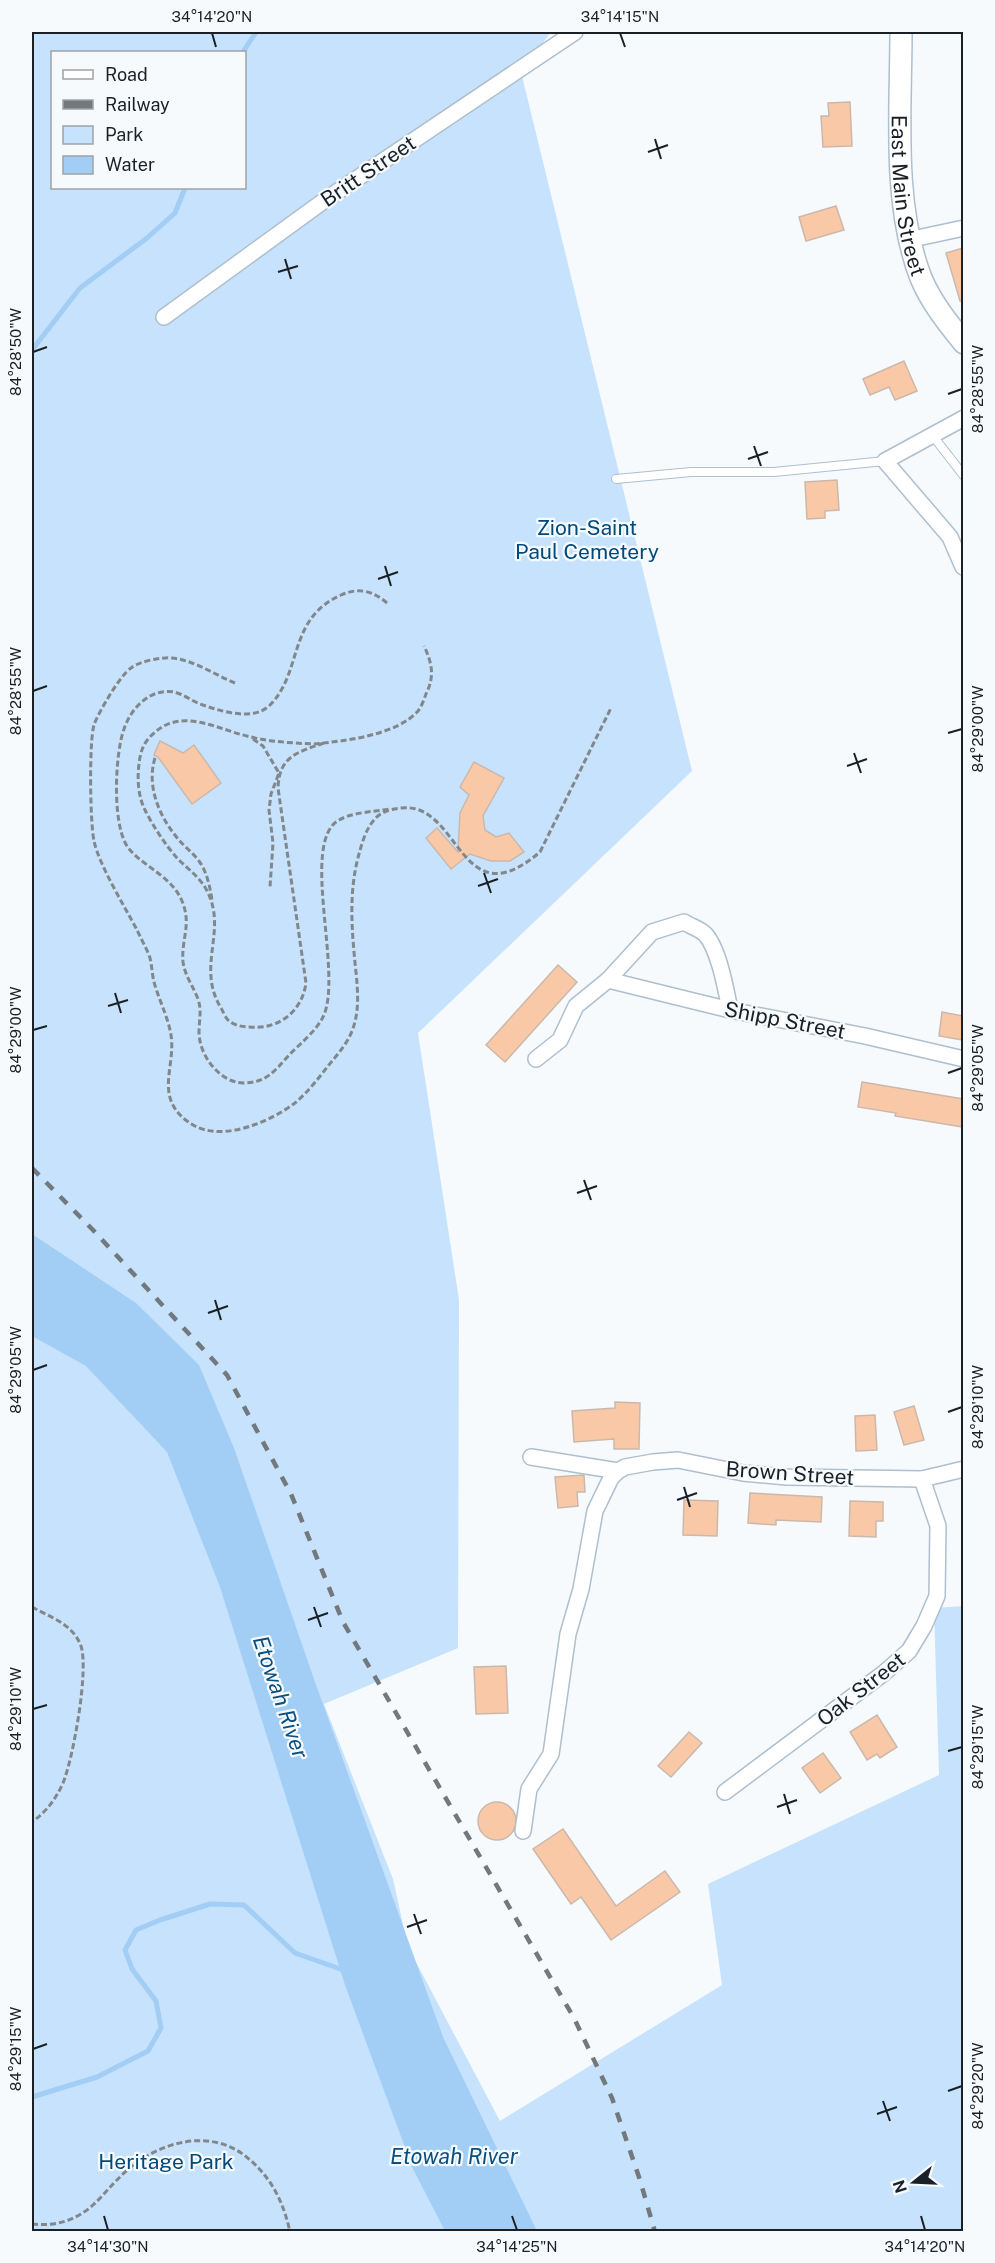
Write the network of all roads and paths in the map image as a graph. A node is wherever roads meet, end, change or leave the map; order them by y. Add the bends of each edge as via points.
1 (575, 32) edge
2 (901, 32) edge
3 (963, 228) edge
4 (908, 240) junction
5 (164, 317) dead end
6 (963, 343) edge
7 (963, 418) edge
8 (933, 436) junction
9 (885, 461) junction
10 (963, 476) edge
11 (616, 479) dead end
12 (963, 567) edge
13 (387, 603) dead end
14 (424, 646) dead end
15 (235, 683) dead end
16 (611, 708) dead end
17 (251, 737) junction
18 (324, 743) junction
19 (155, 758) dead end
20 (279, 773) junction
21 (390, 809) junction
22 (270, 887) dead end
23 (213, 905) junction
24 (608, 980) junction
25 (730, 1010) junction
26 (536, 1059) dead end
27 (963, 1059) edge
28 (531, 1457) dead end
29 (963, 1469) edge
30 (618, 1471) junction
31 (922, 1479) junction
32 (32, 1607) edge
33 (725, 1792) dead end
34 (32, 1822) edge
35 (523, 1831) dead end
36 (32, 2224) edge
37 (290, 2232) edge

1 - 5 street, Britt Street via 325,200
2 - 4 main road, East Main Street via 902,166
3 - 4 street
4 - 6 main road, East Main Street via 935,306
7 - 8 street
8 - 9 street
8 - 10 lane
9 - 11 lane via 774,472 691,472
9 - 12 street via 950,537
13 - 21 path via 370,591 350,591 312,616 299,639 281,692 268,708 236,714 174,692 157,694 142,700 130,713 123,731 118,761 118,818 122,836 128,849 166,879 181,898 188,920 183,961 198,999 201,1048 211,1066 226,1078 242,1083 267,1079 323,1017 328,1000 328,942 321,870 329,829 355,814
14 - 18 path via 433,672 418,710 387,730
15 - 21 path via 189,662 170,658 149,661 129,668 94,726 94,842 149,955 172,1040 167,1088 173,1106 186,1121 219,1133 263,1121 295,1103 345,1045 358,1007 351,916 354,871 363,838 374,820
16 - 21 path via 540,852 524,866 508,872 480,868 470,863 442,825 426,813 411,807
17 - 18 path via 285,743
17 - 20 path via 263,746
17 - 23 path via 183,719 161,726 141,748 139,787 144,808 176,857 207,891
18 - 20 path via 287,760
19 - 23 path via 152,769 156,802 178,839 200,862 210,884
20 - 22 path via 269,810 273,843
20 - 23 path via 306,983 296,1008 282,1022 269,1027 241,1027 228,1020 219,1006 209,971
24 - 25 street, Shipp Street
24 - 25 street via 652,932 684,922 709,942 725,981
24 - 26 street via 576,1006 560,1040
25 - 27 street, Shipp Street
28 - 30 street
29 - 31 street, Brown Street
30 - 31 street, Brown Street via 678,1460 788,1477
30 - 35 street via 595,1511 582,1589 568,1634 551,1754 529,1788
31 - 33 street, Oak Street via 938,1526 937,1596 909,1651
32 - 34 path via 63,1623 74,1634 83,1660 82,1689 64,1781 46,1811
36 - 37 path via 76,2217 146,2157 168,2145 194,2141 217,2142 236,2149 254,2163 273,2185

